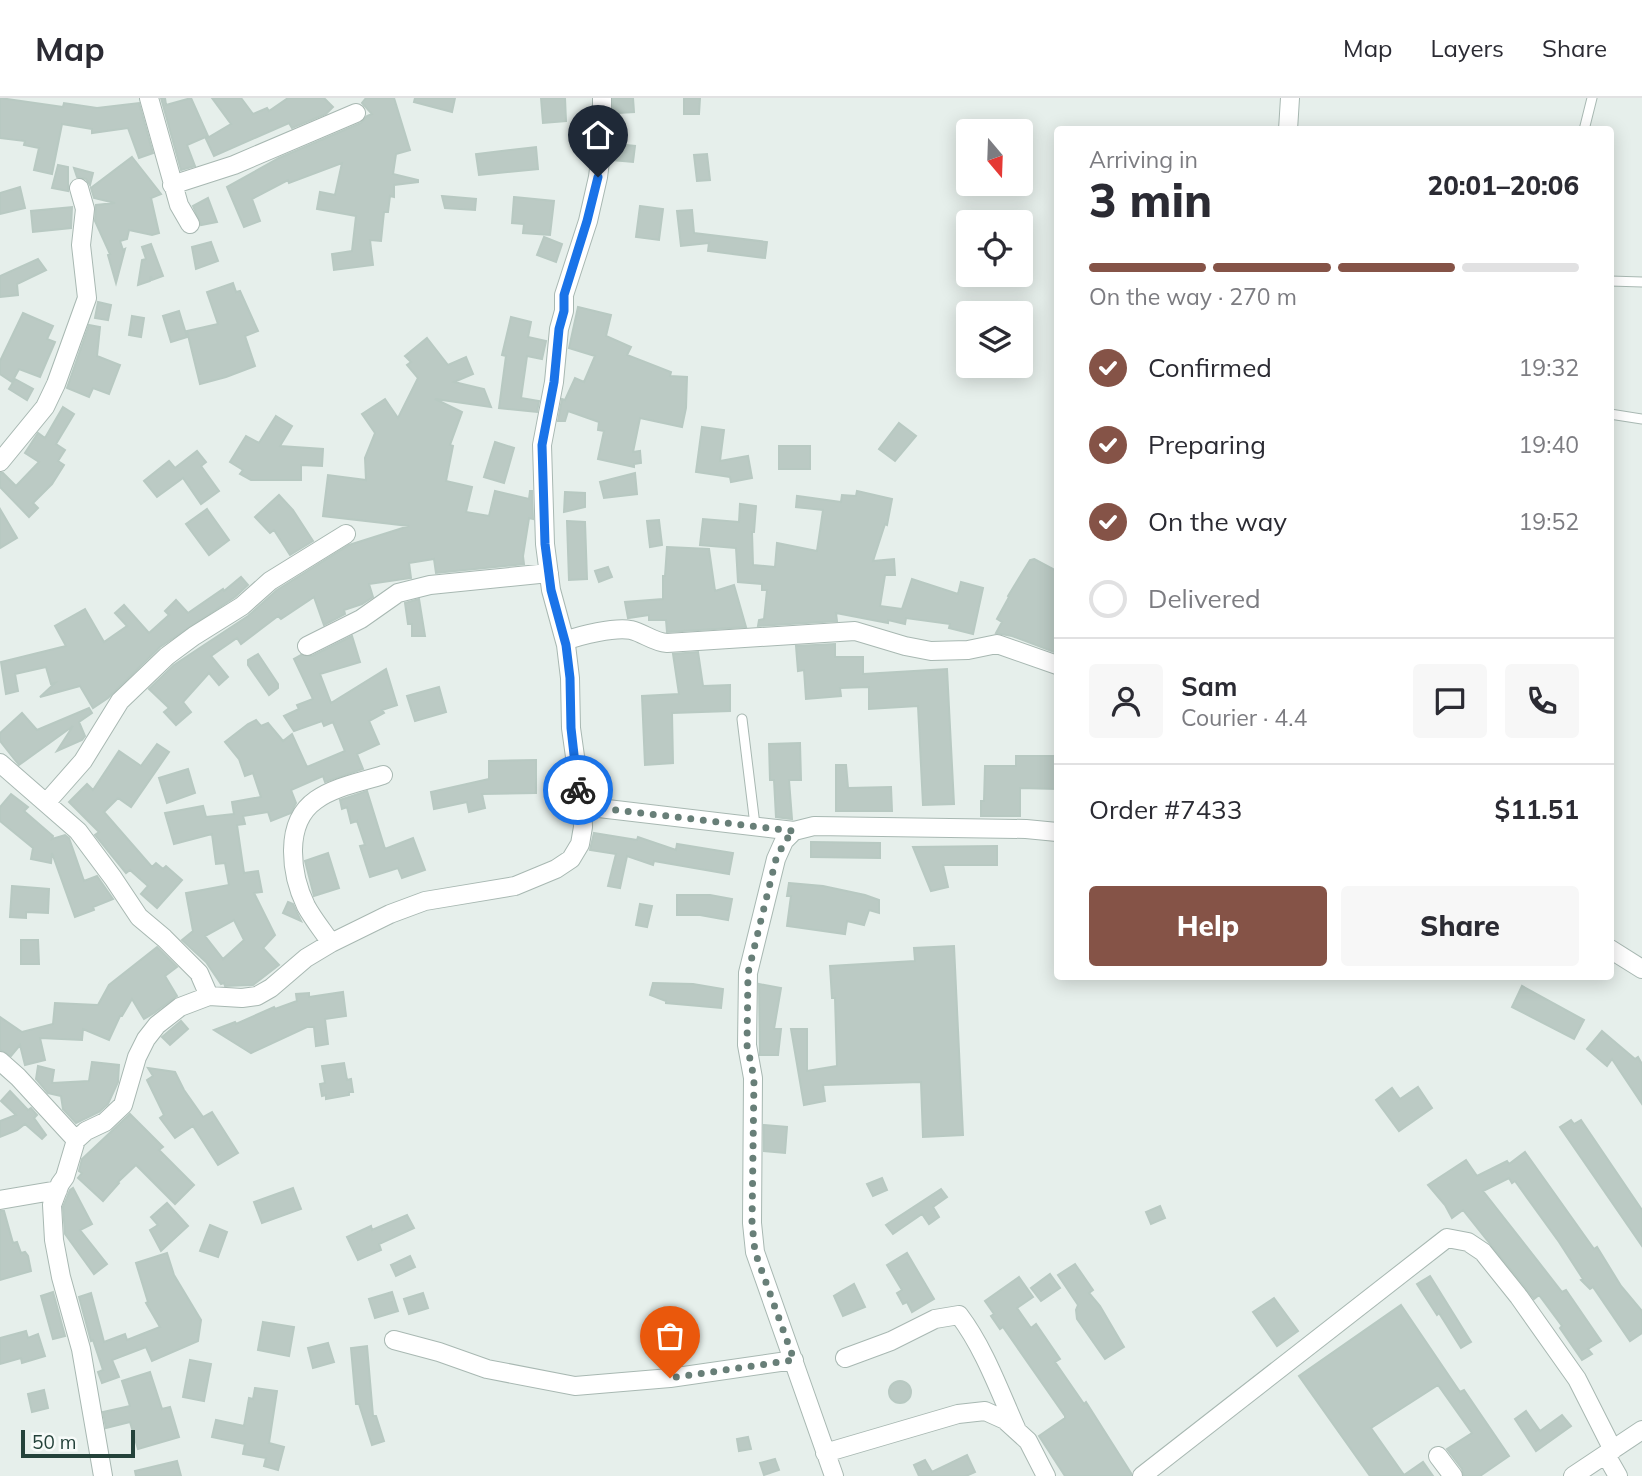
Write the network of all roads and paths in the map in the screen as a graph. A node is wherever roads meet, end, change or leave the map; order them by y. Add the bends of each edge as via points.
1 (149, 98) edge
2 (602, 98) edge
3 (1290, 98) edge
4 (1592, 98) edge
5 (356, 113) dead end
6 (1288, 126) edge
7 (1585, 126) edge
8 (172, 185) junction
9 (79, 188) dead end
10 (190, 224) dead end
11 (1614, 281) edge
12 (1642, 282) edge
13 (1614, 415) edge
14 (1642, 419) edge
15 (0, 462) edge
16 (346, 534) dead end
17 (549, 573) junction
18 (565, 640) junction
19 (307, 646) dead end
20 (1054, 664) edge
21 (742, 719) dead end
22 (0, 763) edge
23 (383, 775) dead end
24 (47, 803) junction
25 (582, 806) junction
26 (755, 825) junction
27 (794, 831) junction
28 (1054, 832) edge
29 (331, 943) junction
30 (1614, 952) edge
31 (1642, 969) edge
32 (209, 996) junction
33 (0, 1061) edge
34 (76, 1140) junction
35 (58, 1190) junction
36 (0, 1200) edge
37 (394, 1340) dead end
38 (845, 1358) dead end
39 (794, 1360) junction
40 (1642, 1430) edge
41 (1017, 1431) junction
42 (1609, 1452) junction
43 (825, 1453) junction
44 (1437, 1456) dead end
45 (103, 1476) edge
46 (834, 1476) edge
47 (1046, 1476) edge
48 (1142, 1476) edge
49 (1453, 1476) edge
50 (1573, 1476) edge
51 (1618, 1476) edge

1 - 8 street
2 - 17 street via 598,177 564,295 543,437
3 - 6 street
4 - 7 lane
5 - 8 street via 234,165
8 - 10 street
9 - 15 street via 85,209 81,246 88,299 45,407
11 - 12 lane
13 - 14 lane
16 - 24 street via 270,581 242,606 167,656 120,701 83,761
17 - 18 street
17 - 19 street via 411,589
18 - 20 street via 621,630 632,630 657,643 855,631 931,651 997,644
18 - 25 street
21 - 26 lane
22 - 24 street
23 - 29 street via 317,799 299,818 292,845 295,873 306,906
24 - 32 street via 78,831 143,923 199,973
25 - 26 street
25 - 29 street via 580,844 571,859 556,869 515,886 425,901
26 - 27 street
27 - 28 street via 814,826
27 - 39 street via 776,859 748,973 747,1045 754,1078 755,1252
29 - 32 street via 257,996
30 - 31 street
32 - 34 street via 180,1007 157,1025 137,1058 123,1105
33 - 34 street
34 - 35 street
35 - 36 street
35 - 45 street via 52,1205 54,1240 81,1349
37 - 39 street via 487,1369 575,1386
38 - 41 street via 935,1319 960,1315
39 - 43 street
40 - 42 street
41 - 43 street via 985,1411 958,1414
41 - 47 street via 1028,1441
42 - 48 street via 1577,1379 1519,1297 1483,1252 1468,1242 1447,1238
42 - 50 street
42 - 51 street
43 - 46 street
44 - 49 street

